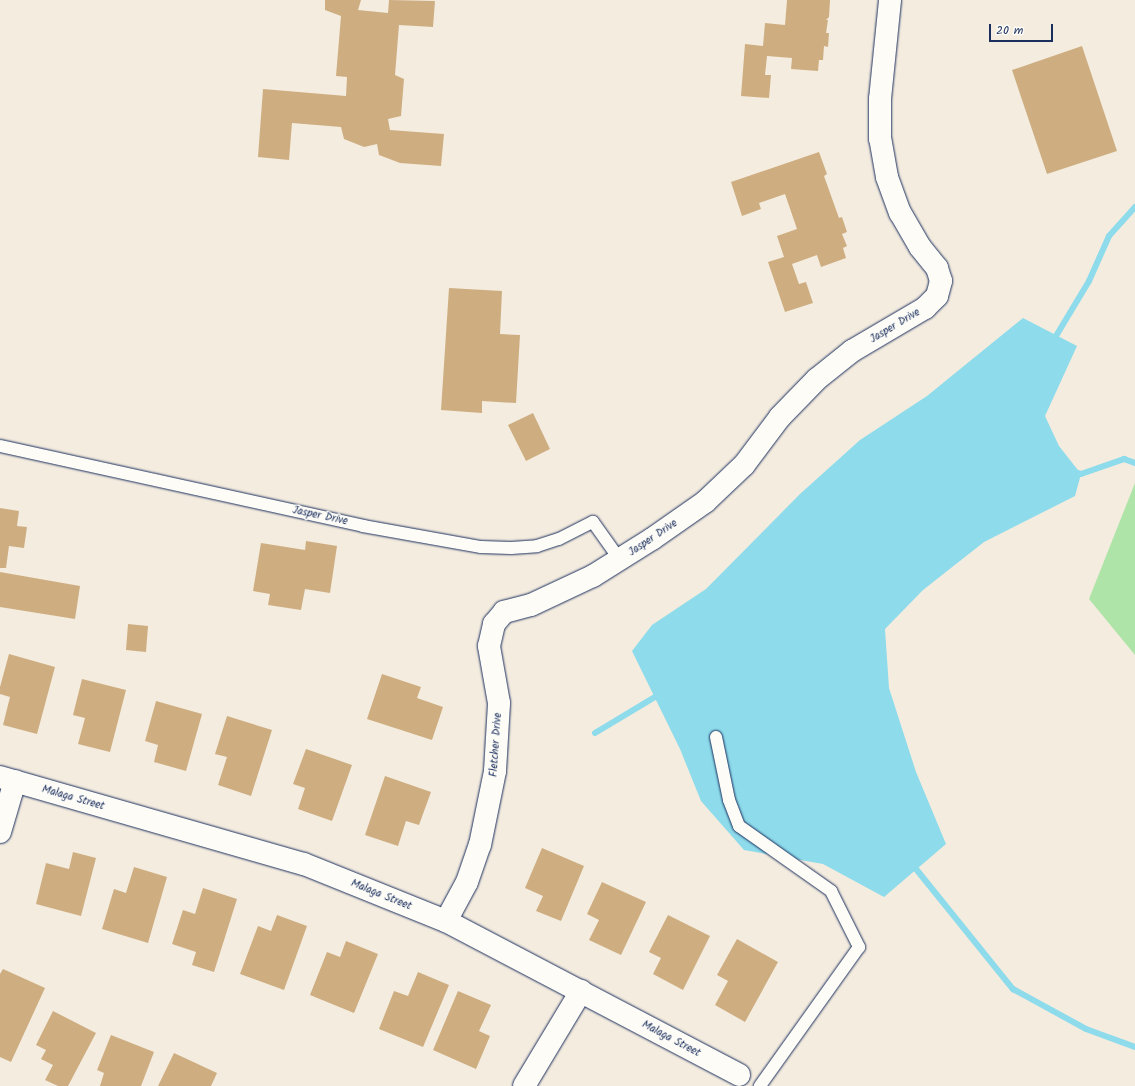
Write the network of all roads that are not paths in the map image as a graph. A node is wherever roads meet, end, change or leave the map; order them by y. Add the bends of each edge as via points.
1 (890, 0) edge
2 (0, 446) edge
3 (620, 560) junction
4 (593, 576) joint
5 (716, 737) dead end
6 (8, 779) edge
7 (0, 832) edge
8 (446, 921) junction
9 (580, 991) junction
10 (739, 1075) dead end
11 (524, 1086) edge
12 (760, 1086) edge

1 - 3 street, Jasper Drive via 880,99 880,139 887,177 900,213 920,247 937,268 941,281 937,296 925,308 852,351 817,379 780,417 744,465 705,502
2 - 3 lane, Jasper Drive via 362,526 481,547 537,546 559,539 593,522
3 - 4 street, Jasper Drive
4 - 8 street, Fletcher Drive via 556,595 504,612 494,624 490,646 499,703 495,771 480,845 468,882
5 - 12 lane via 729,800 740,826 831,891 859,947
6 - 7 street
6 - 8 street, Malaga Street via 304,864
8 - 9 street, Malaga Street
9 - 10 street, Malaga Street
9 - 11 street

